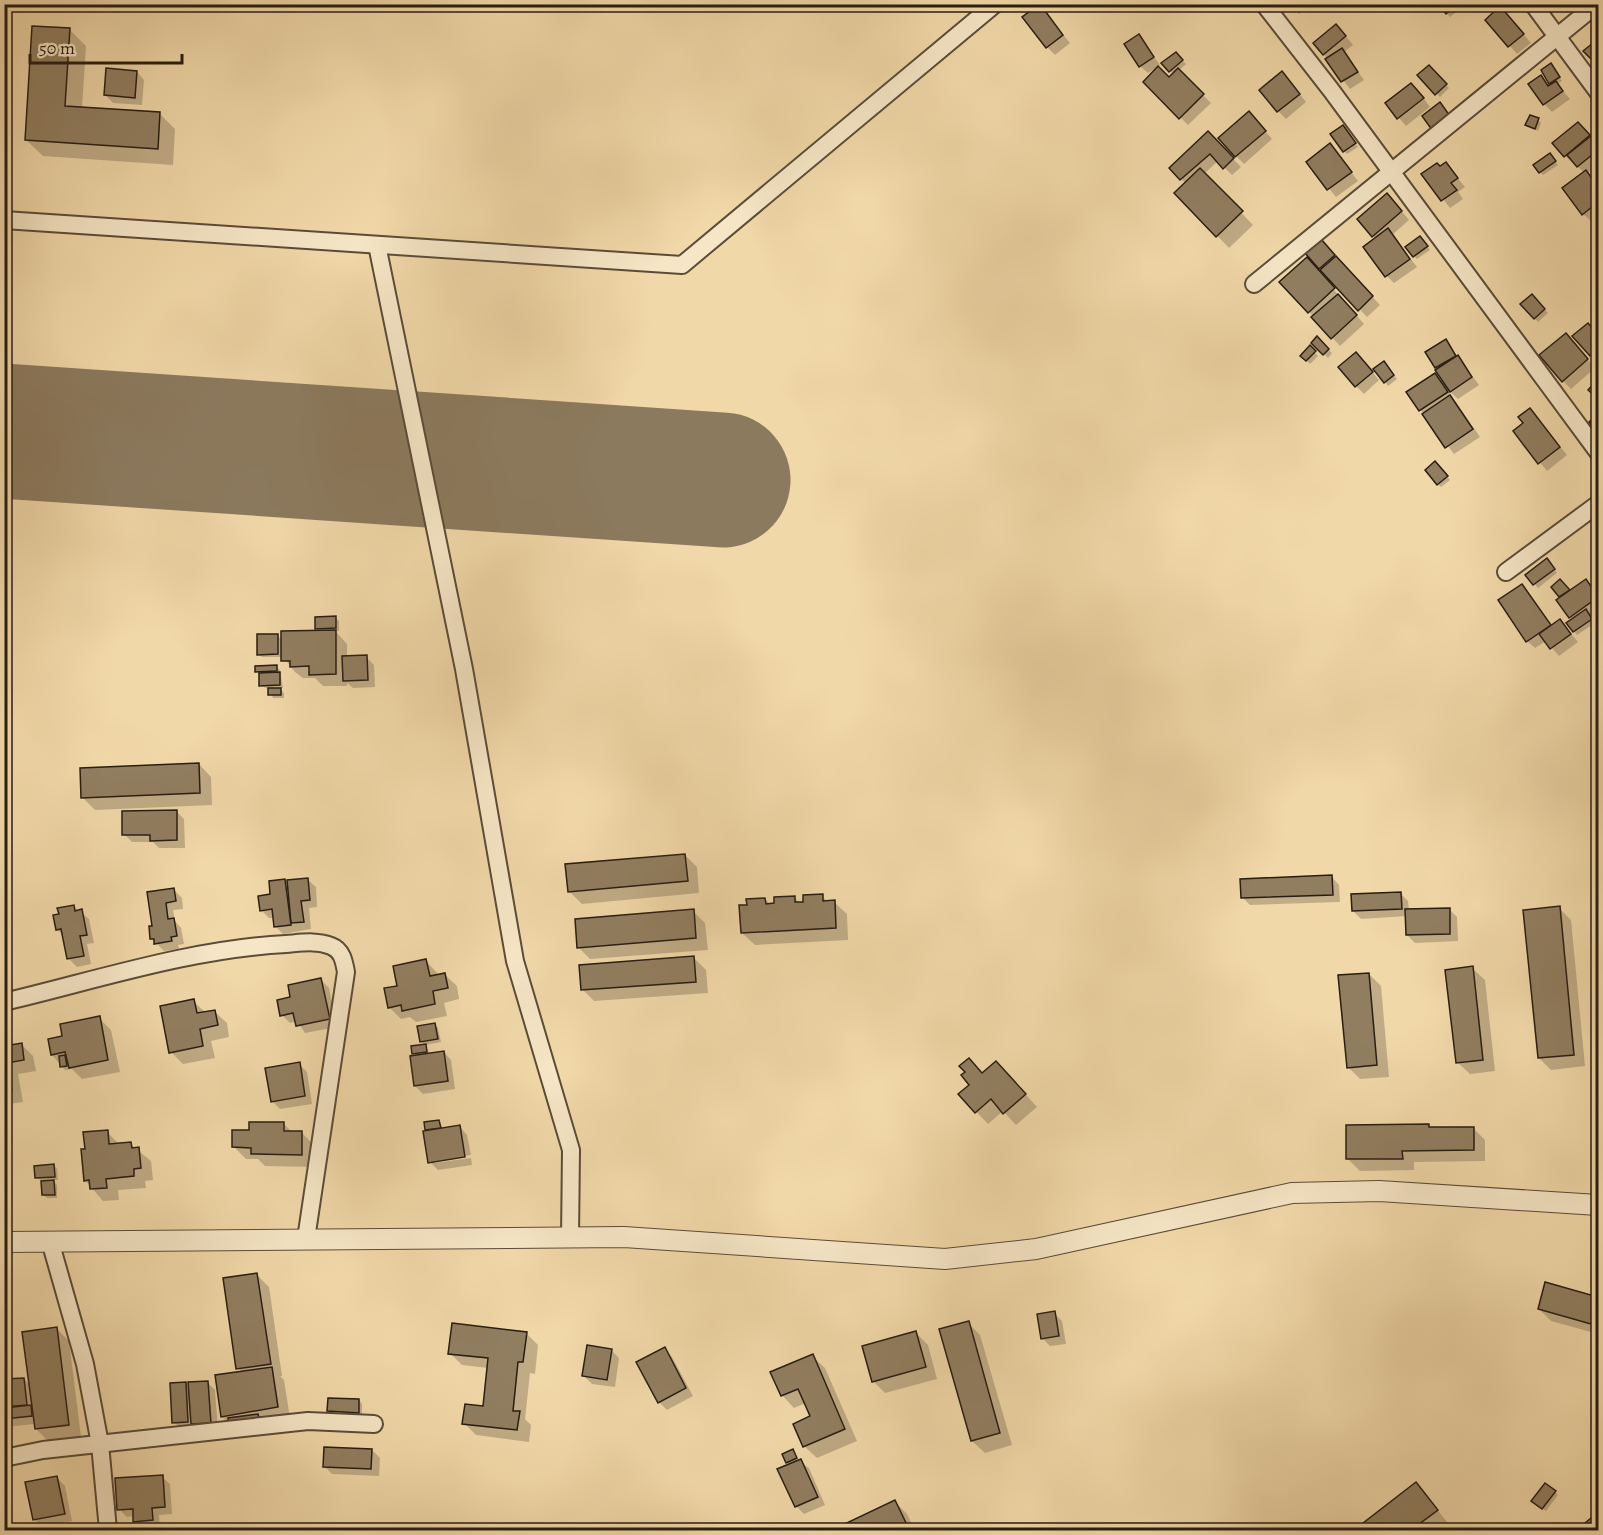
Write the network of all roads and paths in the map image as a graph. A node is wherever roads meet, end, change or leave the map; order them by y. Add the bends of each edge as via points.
1 (995, 4) edge
2 (1264, 4) edge
3 (1533, 4) edge
4 (1597, 4) edge
5 (1558, 37) junction
6 (1599, 92) edge
7 (1392, 173) junction
8 (4, 220) edge
9 (378, 245) junction
10 (1254, 284) dead end
11 (1599, 452) edge
12 (1599, 504) edge
13 (1506, 572) dead end
14 (4, 1002) edge
15 (1599, 1205) edge
16 (570, 1238) junction
17 (306, 1239) junction
18 (50, 1241) junction
19 (4, 1242) edge
20 (374, 1424) dead end
21 (100, 1444) junction
22 (4, 1458) edge
23 (108, 1530) edge

1 - 9 street via 682,265
2 - 7 street
3 - 5 street
4 - 5 street
5 - 6 street
5 - 7 street
7 - 10 street
7 - 11 street
8 - 9 street
9 - 16 street via 464,669 515,961 571,1150
12 - 13 street
14 - 17 street via 195,955 264,945 317,942 333,946 344,957 346,972
15 - 16 street via 1379,1191 1292,1193 1035,1249 945,1259 624,1237
16 - 17 street
17 - 18 street
18 - 19 street
18 - 21 street via 86,1364
20 - 21 street via 309,1421
21 - 22 street
21 - 23 street

